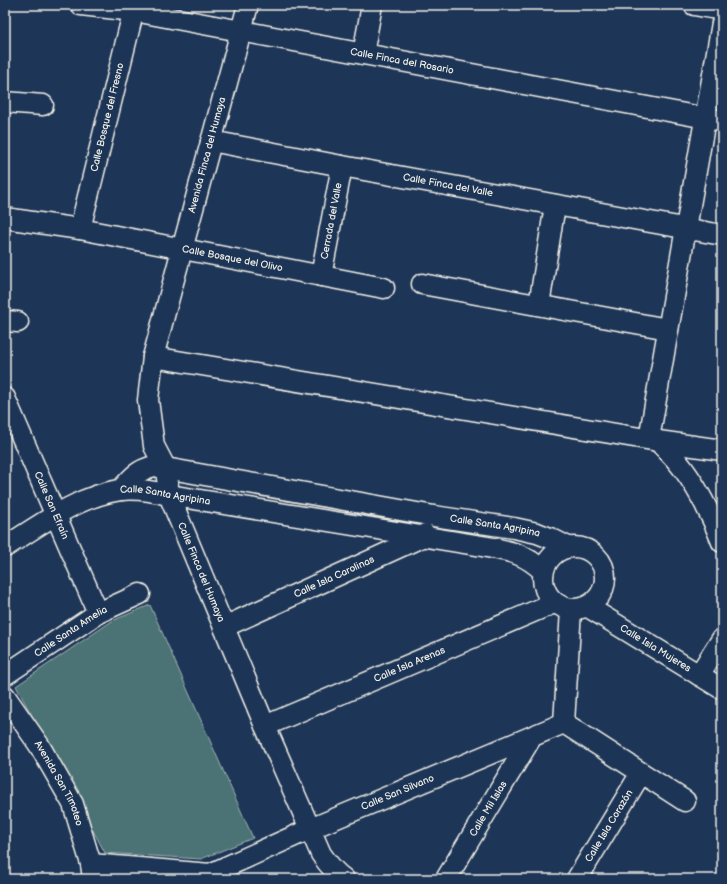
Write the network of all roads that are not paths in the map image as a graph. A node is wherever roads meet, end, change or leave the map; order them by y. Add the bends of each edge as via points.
1 (81, 5) edge
2 (248, 5) edge
3 (372, 5) edge
4 (694, 5) edge
5 (135, 8) edge
6 (722, 10) edge
7 (722, 23) edge
8 (241, 31) junction
9 (363, 54) junction
10 (5, 102) edge
11 (43, 105) dead end
12 (714, 120) edge
13 (211, 141) junction
14 (342, 166) junction
15 (555, 205) junction
16 (5, 218) edge
17 (686, 228) junction
18 (80, 229) junction
19 (722, 235) edge
20 (181, 249) junction
21 (320, 276) junction
22 (422, 284) dead end
23 (384, 288) dead end
24 (166, 305) joint
25 (539, 305) junction
26 (668, 329) junction
27 (153, 356) junction
28 (5, 398) edge
29 (9, 420) edge
30 (653, 440) junction
31 (154, 446) junction
32 (722, 450) edge
33 (144, 468) junction
34 (166, 468) junction
35 (121, 490) junction
36 (169, 495) junction
37 (56, 514) junction
38 (434, 516) junction
39 (424, 536) junction
40 (722, 542) edge
41 (5, 547) edge
42 (568, 548) junction
43 (543, 571) junction
44 (140, 594) dead end
45 (571, 607) junction
46 (98, 613) junction
47 (224, 627) junction
48 (722, 639) edge
49 (5, 675) edge
50 (699, 675) junction
51 (722, 689) edge
52 (5, 696) edge
53 (564, 724) junction
54 (266, 726) junction
55 (531, 738) junction
56 (641, 773) junction
57 (685, 801) dead end
58 (310, 829) junction
59 (92, 871) edge
60 (211, 876) edge
61 (344, 879) edge
62 (446, 879) edge
63 (577, 879) edge

1 - 5 street, Calle Finca del Rosario
2 - 8 street, Avenida Finca del Humaya
3 - 9 street
4 - 6 street
5 - 8 street, Calle Finca del Rosario
5 - 18 street, Calle Bosque del Fresno
7 - 12 street
8 - 9 street, Calle Finca del Rosario
8 - 13 street, Avenida Finca del Humaya
9 - 12 street, Calle Finca del Rosario
10 - 11 street
12 - 17 street via 694,178
13 - 14 street, Calle Finca del Valle
13 - 20 street, Avenida Finca del Humaya
14 - 15 street, Calle Finca del Valle
14 - 21 street, Cerrada del Valle
15 - 17 street, Calle Finca del Valle
15 - 25 street
16 - 18 street, Calle Bosque del Olivo
17 - 19 street, Calle Finca del Valle
17 - 26 street
18 - 20 street, Calle Bosque del Olivo
20 - 21 street, Calle Bosque del Olivo
20 - 24 street, Avenida Finca del Humaya
21 - 23 street, Calle Bosque del Olivo
22 - 25 street
24 - 27 street, Calle Finca del Humaya
25 - 26 street
26 - 30 street
27 - 30 street
27 - 31 street, Calle Finca del Humaya via 148,400
28 - 29 street, Calle San Efraín
29 - 37 street, Calle San Efraín
30 - 32 street
30 - 40 street via 677,461 689,478 714,521
31 - 33 street
31 - 34 street, Calle Finca del Humaya
33 - 34 street, Calle Santa Agripina
33 - 35 street, Calle Santa Agripina
34 - 36 street, Calle Finca del Humaya
34 - 38 street, Calle Santa Agripina
35 - 36 street, Calle Santa Agripina via 150,490
35 - 37 street via 99,495
36 - 39 street, Calle Santa Agripina
36 - 47 street, Calle Finca del Humaya
37 - 41 street
37 - 46 street, Calle San Efraín
38 - 39 street
38 - 42 street, Calle Santa Agripina via 536,533
39 - 43 street, Calle Santa Agripina via 519,554 533,561
39 - 47 street, Calle Isla Carolinas
42 - 43 street via 559,550 552,556
42 - 45 street via 577,547 593,553 604,568 605,577 603,590 596,601
43 - 45 street via 542,580 548,597
44 - 46 street, Calle Santa Amelia
45 - 50 street, Calle Isla Mujeres
45 - 53 street
45 - 54 street, Calle Isla Arenas
46 - 49 street, Calle Santa Amelia
47 - 54 street, Calle Finca del Humaya
48 - 50 street
50 - 51 street, Calle Isla Mujeres
52 - 59 street, Avenida San Timoteo via 39,745 73,804
53 - 55 street, Calle San Silvano
53 - 56 street
54 - 58 street, Calle Finca del Humaya
55 - 58 street, Calle San Silvano
55 - 62 street, Calle Mil Islas
56 - 57 street
56 - 63 street, Calle Isla Corazón
58 - 60 street, Calle San Silvano
58 - 61 street via 328,865
59 - 60 street, Calle San Silvano

